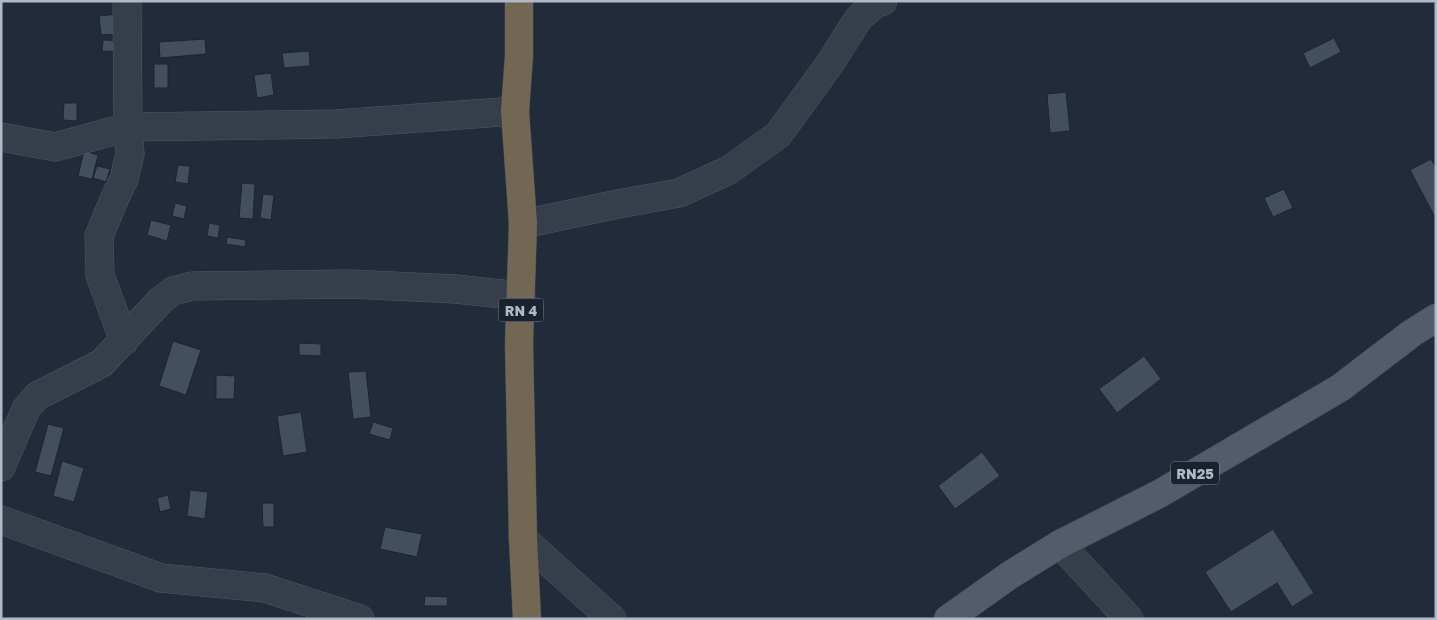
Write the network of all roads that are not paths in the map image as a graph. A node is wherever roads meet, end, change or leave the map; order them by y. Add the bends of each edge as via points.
1 (127, 1) edge
2 (519, 1) edge
3 (883, 1) edge
4 (515, 111) junction
5 (128, 127) junction
6 (1, 137) edge
7 (523, 224) junction
8 (521, 296) junction
9 (1436, 318) edge
10 (124, 341) junction
11 (1, 467) edge
12 (1, 520) edge
13 (523, 539) junction
14 (1060, 544) junction
15 (360, 619) edge
16 (527, 619) edge
17 (612, 619) edge
18 (948, 619) edge
19 (1129, 619) edge

1 - 5 street
2 - 4 highway, RN 4
3 - 7 street via 858,19 778,134 729,170 679,193
4 - 5 street via 336,124
4 - 7 highway, RN 4
5 - 6 street via 55,147
5 - 10 street via 130,154 124,179 99,236 100,275
7 - 8 highway, RN 4
8 - 10 street via 350,284 192,286 173,291 161,300
8 - 13 highway, RN 4
9 - 14 main road, RN25 via 1340,388 1159,494
10 - 11 street via 102,363 38,396 26,409
12 - 15 street via 161,578 265,588
13 - 16 highway, RN 4
13 - 17 street
14 - 18 main road, RN25
14 - 19 street

